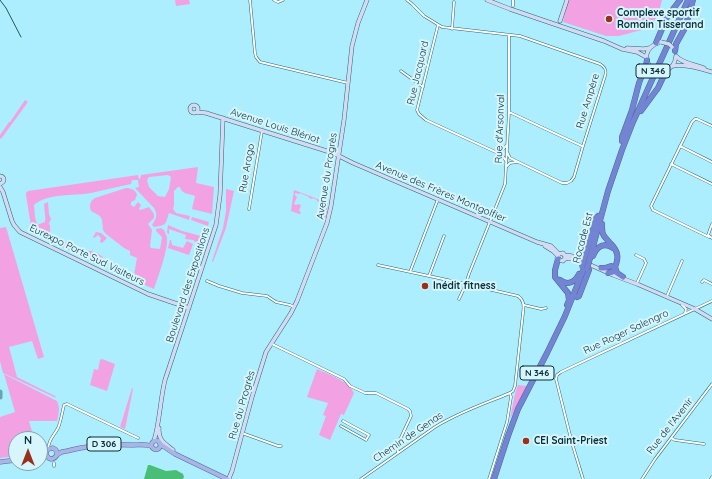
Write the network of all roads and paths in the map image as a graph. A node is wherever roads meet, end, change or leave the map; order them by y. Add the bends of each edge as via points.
1 (250, 0) edge
2 (274, 0) edge
3 (283, 0) edge
4 (367, 0) edge
5 (406, 0) edge
6 (487, 0) edge
7 (513, 0) edge
8 (567, 0) edge
9 (680, 0) edge
10 (685, 0) edge
11 (688, 0) edge
12 (693, 0) edge
13 (454, 2) dead end
14 (513, 6) dead end
15 (560, 21) dead end
16 (438, 25) junction
17 (452, 29) junction
18 (508, 35) junction
19 (658, 42) junction
20 (614, 46) junction
21 (649, 48) junction
22 (674, 51) junction
23 (646, 58) junction
24 (672, 66) junction
25 (401, 71) dead end
26 (664, 71) junction
27 (712, 72) edge
28 (348, 83) junction
29 (422, 87) junction
30 (198, 110) dead end
31 (509, 112) junction
32 (222, 118) junction
33 (712, 126) edge
34 (262, 130) junction
35 (628, 135) junction
36 (622, 141) junction
37 (507, 145) junction
38 (583, 146) junction
39 (680, 146) junction
40 (493, 150) junction
41 (507, 152) junction
42 (339, 156) junction
43 (518, 162) junction
44 (712, 162) edge
45 (671, 164) junction
46 (506, 165) junction
47 (0, 176) edge
48 (712, 184) edge
49 (1, 185) edge
50 (438, 199) junction
51 (249, 209) dead end
52 (603, 211) junction
53 (490, 221) junction
54 (712, 224) edge
55 (444, 236) dead end
56 (709, 237) junction
57 (712, 238) edge
58 (636, 255) dead end
59 (561, 257) junction
60 (589, 258) junction
61 (682, 261) dead end
62 (378, 265) dead end
63 (613, 267) junction
64 (601, 268) junction
65 (585, 269) junction
66 (410, 272) junction
67 (610, 273) junction
68 (429, 276) junction
69 (623, 277) junction
70 (207, 281) dead end
71 (702, 282) dead end
72 (467, 283) junction
73 (637, 284) junction
74 (712, 284) edge
75 (666, 297) junction
76 (460, 298) dead end
77 (712, 301) edge
78 (680, 303) junction
79 (524, 305) junction
80 (705, 305) junction
81 (295, 307) junction
82 (189, 308) junction
83 (546, 308) dead end
84 (695, 309) junction
85 (685, 314) junction
86 (703, 314) junction
87 (712, 319) edge
88 (556, 337) junction
89 (271, 344) junction
90 (712, 384) edge
91 (510, 393) junction
92 (158, 421) junction
93 (343, 422) dead end
94 (341, 426) dead end
95 (242, 433) junction
96 (138, 438) dead end
97 (671, 438) junction
98 (156, 444) junction
99 (704, 444) dead end
100 (281, 446) dead end
101 (51, 452) junction
102 (398, 452) junction
103 (48, 453) edge
104 (179, 456) junction
105 (221, 479) edge
106 (228, 479) edge
107 (361, 479) edge
108 (489, 479) edge
109 (494, 479) edge
110 (497, 479) edge
111 (582, 479) edge
112 (642, 479) edge

1 - 28 street via 255,53 260,62
2 - 3 street
4 - 28 street, Avenue du Progrès via 354,38
5 - 16 street
6 - 20 street
7 - 14 street
8 - 15 street
9 - 19 highway via 667,17
10 - 36 highway, Rocade Est / N 346
11 - 35 highway, Rocade Est / N 346
12 - 22 highway via 685,28
13 - 17 street
16 - 17 street
16 - 29 street, Rue Jacquard
17 - 18 street
18 - 31 street, Rue d'Arsonval
18 - 38 street, Rue Ampère via 524,37 604,67 605,76
19 - 21 street
19 - 22 street, bridge via 669,44
20 - 21 street
20 - 23 street via 637,52
21 - 23 street
22 - 24 street via 675,61
22 - 27 street via 680,60
23 - 26 street, bridge via 654,70
23 - 36 highway via 646,66
24 - 26 street
24 - 27 street
25 - 29 street
26 - 35 highway via 658,88
28 - 42 street, Avenue du Progrès
29 - 40 street, Rue Jacquard via 418,114
30 - 32 street, Avenue Louis Blériot
31 - 37 street, Rue d'Arsonval
31 - 38 street
32 - 34 street, Avenue Louis Blériot
32 - 82 street, Boulevard des Expositions via 220,199 216,225
33 - 39 street via 697,119 693,120
34 - 42 street, Avenue Louis Blériot
34 - 51 street, Rue Arago
35 - 52 highway, Rocade Est / N 346 via 612,177
36 - 60 highway, Rocade Est / N 346 via 596,218
37 - 40 street via 502,151
37 - 41 street, Rue d'Arsonval
38 - 43 street, Rue Ampère via 574,177 567,183
39 - 44 street
39 - 45 street
40 - 46 street, Rue Jacquard via 503,156
41 - 43 street, Rue Ampère via 509,157
41 - 46 street, Rue d'Arsonval
42 - 50 street, Avenue des Frères Montgolfier
42 - 81 street, Avenue du Progrès via 327,223
43 - 46 street
45 - 48 street
45 - 56 street via 652,205 653,210
46 - 53 street, Rue d'Arsonval via 506,184
47 - 49 street, Eurexpo Porte Sud Visiteurs via 4,178
49 - 82 street, Eurexpo Porte Sud Visiteurs via 12,221 20,232 148,294
50 - 53 street, Avenue des Frères Montgolfier
50 - 66 street
52 - 60 highway, Rocade Est / N 346
52 - 63 highway via 602,233 616,248 618,256
53 - 59 street, Avenue des Frères Montgolfier via 537,242
53 - 72 street, Rue d'Arsonval
54 - 56 street
55 - 68 street
56 - 57 street
58 - 73 street via 646,262
59 - 64 street, Avenue des Frères Montgolfier via 576,257
59 - 65 highway via 557,274 565,283 575,280
59 - 67 street, Avenue des Frères Montgolfier via 577,259
59 - 88 highway via 555,270 556,277 569,296
60 - 63 highway via 602,245 607,245 615,251
60 - 65 highway, Rocade Est / N 346, bridge
61 - 75 street
62 - 66 street
63 - 64 highway
63 - 67 highway
63 - 69 highway
64 - 67 street, Avenue des Frères Montgolfier
65 - 88 highway, Rocade Est / N 346
65 - 110 highway, Rocade Est / N 346 via 577,297 564,327 518,416
66 - 68 street
67 - 69 street, Avenue des Frères Montgolfier
67 - 73 street, Avenue des Frères Montgolfier
68 - 72 street
69 - 73 street, Avenue des Frères Montgolfier
70 - 81 street via 242,293 267,296 276,302
71 - 74 street via 704,280
72 - 76 street, Rue d'Arsonval
72 - 79 street via 518,296 522,298
73 - 75 street, Avenue des Frères Montgolfier
75 - 78 street, Avenue des Frères Montgolfier
77 - 80 street, Rue Roger Salengro
78 - 84 street, Avenue des Frères Montgolfier
78 - 85 street via 686,309
79 - 83 street
79 - 91 street via 515,386
80 - 84 street, Rue Roger Salengro
80 - 86 street via 701,309
81 - 89 street, Avenue du Progrès
82 - 92 street, Boulevard des Expositions via 163,388
84 - 85 street, Rue Roger Salengro
84 - 86 street, Avenue des Frères Montgolfier
85 - 111 street, Rue Roger Salengro via 561,372 556,377
86 - 87 street, Avenue des Frères Montgolfier
88 - 109 highway, Rocade Est / N 346 via 518,409
89 - 95 street, Rue du Progrès via 263,360
89 - 102 street via 344,378 350,386 365,393 376,393 408,409 411,416 397,446
90 - 97 street, Rue de l'Avenir
91 - 102 street, Chemin de Genas via 450,418
91 - 108 street via 507,422
92 - 98 street, Boulevard des Expositions
92 - 104 street, Boulevard des Expositions via 160,438
93 - 94 street via 369,435 366,440
95 - 100 street
95 - 106 street, Rue du Progrès
96 - 101 street via 67,404 64,405 58,426 49,441
97 - 99 street
97 - 112 street, Rue de l'Avenir
98 - 101 main road, D 306 via 96,445 60,453
98 - 104 main road, D 306
98 - 105 main road, D 306
101 - 103 main road, D 306
102 - 107 street, Chemin de Genas
104 - 106 main road, D 306

